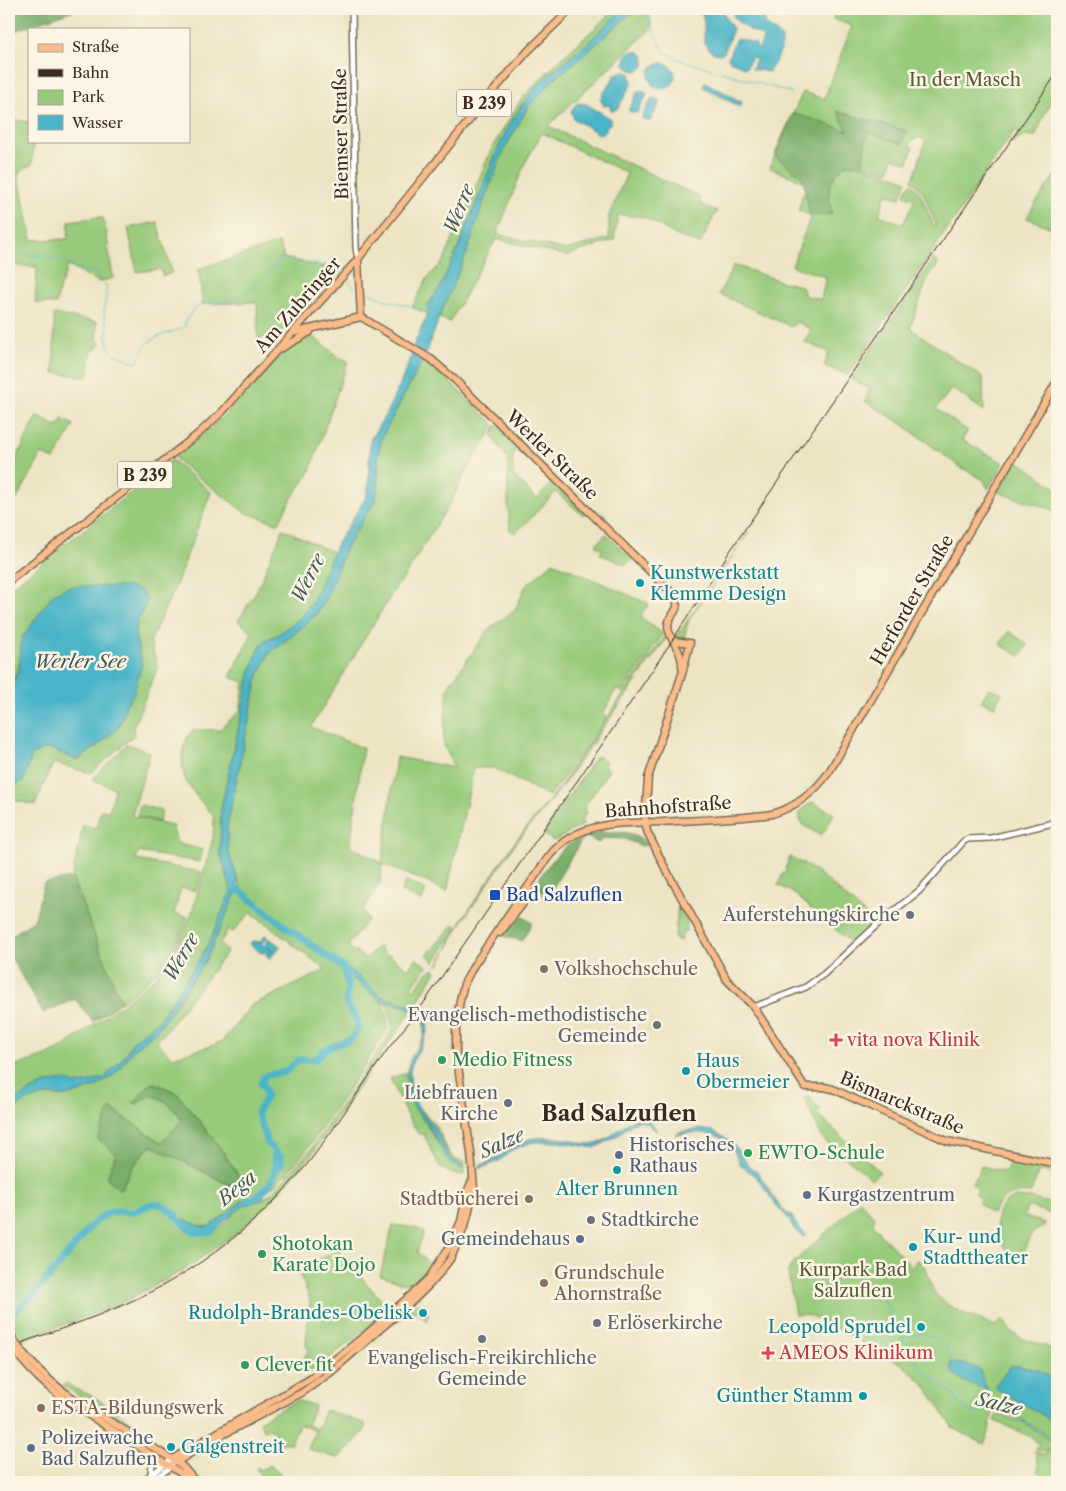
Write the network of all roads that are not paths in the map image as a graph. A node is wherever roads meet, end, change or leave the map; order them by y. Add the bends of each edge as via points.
1 (352, 9) edge
2 (571, 9) edge
3 (358, 259) junction
4 (361, 318) junction
5 (316, 328) junction
6 (292, 333) junction
7 (277, 352) junction
8 (1057, 381) edge
9 (9, 581) edge
10 (674, 641) junction
11 (682, 674) junction
12 (772, 814) joint
13 (645, 822) junction
14 (1057, 822) edge
15 (754, 1007) junction
16 (824, 1087) joint
17 (1057, 1164) edge
18 (9, 1333) edge
19 (9, 1342) edge
20 (80, 1407) junction
21 (149, 1452) junction
22 (172, 1462) junction
23 (151, 1475) junction
24 (141, 1482) edge
25 (150, 1482) edge
26 (195, 1482) edge

1 - 3 street, Biemser Straße
2 - 3 main road, Am Zubringer / B 239 via 528,51 490,95
3 - 4 main road
3 - 6 main road, Am Zubringer / B 239
4 - 5 main road
4 - 10 main road, Werler Straße via 431,359 455,380 673,594 677,608 668,629
5 - 6 main road
5 - 7 main road
6 - 7 main road, Am Zubringer / B 239
7 - 9 main road, Am Zubringer / B 239 via 198,434
8 - 12 main road, Herforder Straße via 829,772 810,794 790,808
10 - 11 main road, Werler Straße via 682,656
10 - 11 main road, Werler Straße via 690,643
11 - 13 main road, Werler Straße via 648,778
12 - 13 main road, Bahnhofstraße
13 - 15 main road, Werler Straße via 660,858 715,960 731,985
13 - 22 main road, Bahnhofstraße via 608,825 577,833 556,848 530,884 512,918 474,965 464,984 456,1027 456,1053 472,1180 461,1221 450,1246 429,1278 310,1379
14 - 15 street via 964,841 919,891 824,974 806,987
15 - 16 main road, Werler Straße via 805,1087
16 - 17 main road, Bismarckstraße via 947,1142
18 - 20 main road, bridge via 38,1370
19 - 20 main road, bridge via 20,1359 43,1382
20 - 21 main road
20 - 22 main road
21 - 22 main road
21 - 23 street
22 - 23 street
22 - 25 street
22 - 26 main road
23 - 24 street

